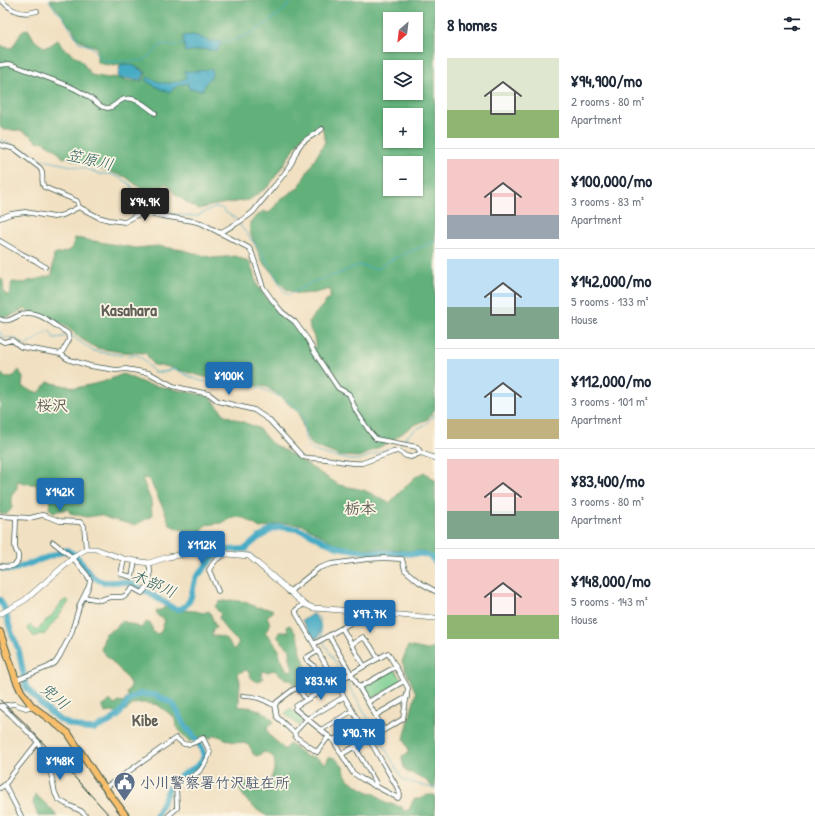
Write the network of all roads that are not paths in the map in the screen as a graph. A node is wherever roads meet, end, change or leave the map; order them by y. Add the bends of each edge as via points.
1 (1, 0) edge
2 (37, 11) dead end
3 (0, 65) edge
4 (155, 113) dead end
5 (322, 129) dead end
6 (0, 145) edge
7 (79, 207) junction
8 (0, 218) edge
9 (220, 232) junction
10 (0, 240) edge
11 (45, 267) dead end
12 (0, 319) edge
13 (0, 340) edge
14 (61, 354) junction
15 (421, 453) junction
16 (435, 458) edge
17 (0, 516) edge
18 (16, 518) junction
19 (53, 542) dead end
20 (86, 549) junction
21 (227, 554) junction
22 (73, 558) junction
23 (124, 559) junction
24 (135, 561) junction
25 (149, 563) junction
26 (0, 566) edge
27 (218, 591) dead end
28 (435, 591) edge
29 (289, 592) junction
30 (84, 597) junction
31 (304, 604) junction
32 (367, 613) junction
33 (0, 614) edge
34 (435, 618) edge
35 (342, 628) junction
36 (0, 632) edge
37 (329, 636) junction
38 (314, 644) junction
39 (352, 644) junction
40 (318, 651) junction
41 (378, 658) junction
42 (364, 666) junction
43 (395, 667) junction
44 (352, 674) junction
45 (16, 680) junction
46 (404, 682) junction
47 (336, 683) junction
48 (360, 687) junction
49 (322, 691) junction
50 (243, 696) dead end
51 (344, 697) junction
52 (407, 697) junction
53 (306, 700) junction
54 (368, 702) junction
55 (275, 705) junction
56 (0, 706) edge
57 (32, 706) junction
58 (352, 711) junction
59 (376, 715) junction
60 (308, 719) junction
61 (361, 725) junction
62 (321, 730) junction
63 (384, 730) junction
64 (294, 733) junction
65 (329, 736) junction
66 (369, 739) junction
67 (333, 740) junction
68 (38, 742) junction
69 (355, 747) junction
70 (342, 754) junction
71 (5, 785) junction
72 (374, 786) junction
73 (0, 788) edge
74 (105, 788) junction
75 (20, 816) edge
76 (86, 816) edge
77 (126, 816) edge
78 (168, 816) edge

1 - 2 street via 11,9 23,13
3 - 4 street via 13,65 69,86 102,107 114,107 121,100 128,99 144,104
5 - 9 street via 299,145 285,173 254,211
6 - 7 street via 15,149 40,168 44,187 77,201
7 - 8 street via 54,217 25,212
7 - 9 street via 109,220 125,222 143,213 194,221
9 - 15 street via 248,248 263,287 282,312 295,322 304,334 338,388 350,394 356,411 376,439 417,447
10 - 11 street
12 - 14 street via 8,320 24,314 44,318 69,336
13 - 14 street via 12,340 25,348
14 - 15 street via 70,360 90,366 149,373 174,386 209,394 218,401 254,410 269,420 303,457 310,459 362,463 398,451 411,457
15 - 16 street
17 - 18 street
18 - 20 street via 42,515 60,521 80,522 84,526
18 - 26 street via 15,548 18,560 11,566
19 - 22 street
20 - 22 street
20 - 23 street via 96,549
21 - 25 street via 212,545 199,551
21 - 27 street via 214,562 209,570
21 - 29 street via 249,556
22 - 30 street via 89,577 89,586
22 - 33 street via 25,600
23 - 24 street
23 - 24 street via 121,574 132,577
24 - 25 street
25 - 30 street via 150,582 142,593 133,588 121,597 100,600
28 - 29 street via 419,582 406,570 402,559 384,558 324,566
29 - 31 street
30 - 45 street via 71,634 55,663
31 - 32 street via 313,608
31 - 38 street via 296,613
32 - 34 street
32 - 35 street
35 - 37 street
35 - 39 street
36 - 45 highway
37 - 38 street
37 - 44 street
38 - 40 street
39 - 41 street via 363,637
39 - 42 street
40 - 47 street
40 - 49 street via 306,658 316,671 315,680
41 - 42 street
41 - 43 street via 388,653
42 - 44 street
43 - 46 street
43 - 48 street
44 - 47 street
44 - 48 street
45 - 57 highway
46 - 52 street via 408,688
46 - 54 street
47 - 49 street
47 - 51 street
48 - 54 street
49 - 53 street
50 - 55 street via 251,696
51 - 58 street
51 - 60 street
52 - 59 street
52 - 63 street via 403,719
53 - 55 street via 299,689 294,689
53 - 60 street via 295,709
54 - 59 street
55 - 64 street via 277,717
56 - 57 street
56 - 68 street
57 - 74 highway via 68,733
58 - 61 street
58 - 62 street
59 - 63 street
60 - 62 street
60 - 64 street
61 - 66 street
61 - 67 street
62 - 65 street
63 - 66 street
64 - 65 street via 317,752
65 - 67 street
66 - 69 street
66 - 72 street via 400,794 398,798
67 - 70 street
68 - 71 street
68 - 76 street via 50,769 58,799
69 - 70 street
69 - 72 street via 376,782
70 - 72 street via 353,774
71 - 73 street
71 - 75 street
74 - 77 highway
74 - 78 street via 176,738 186,744 203,738 210,752 208,759 195,775 176,785 177,808

